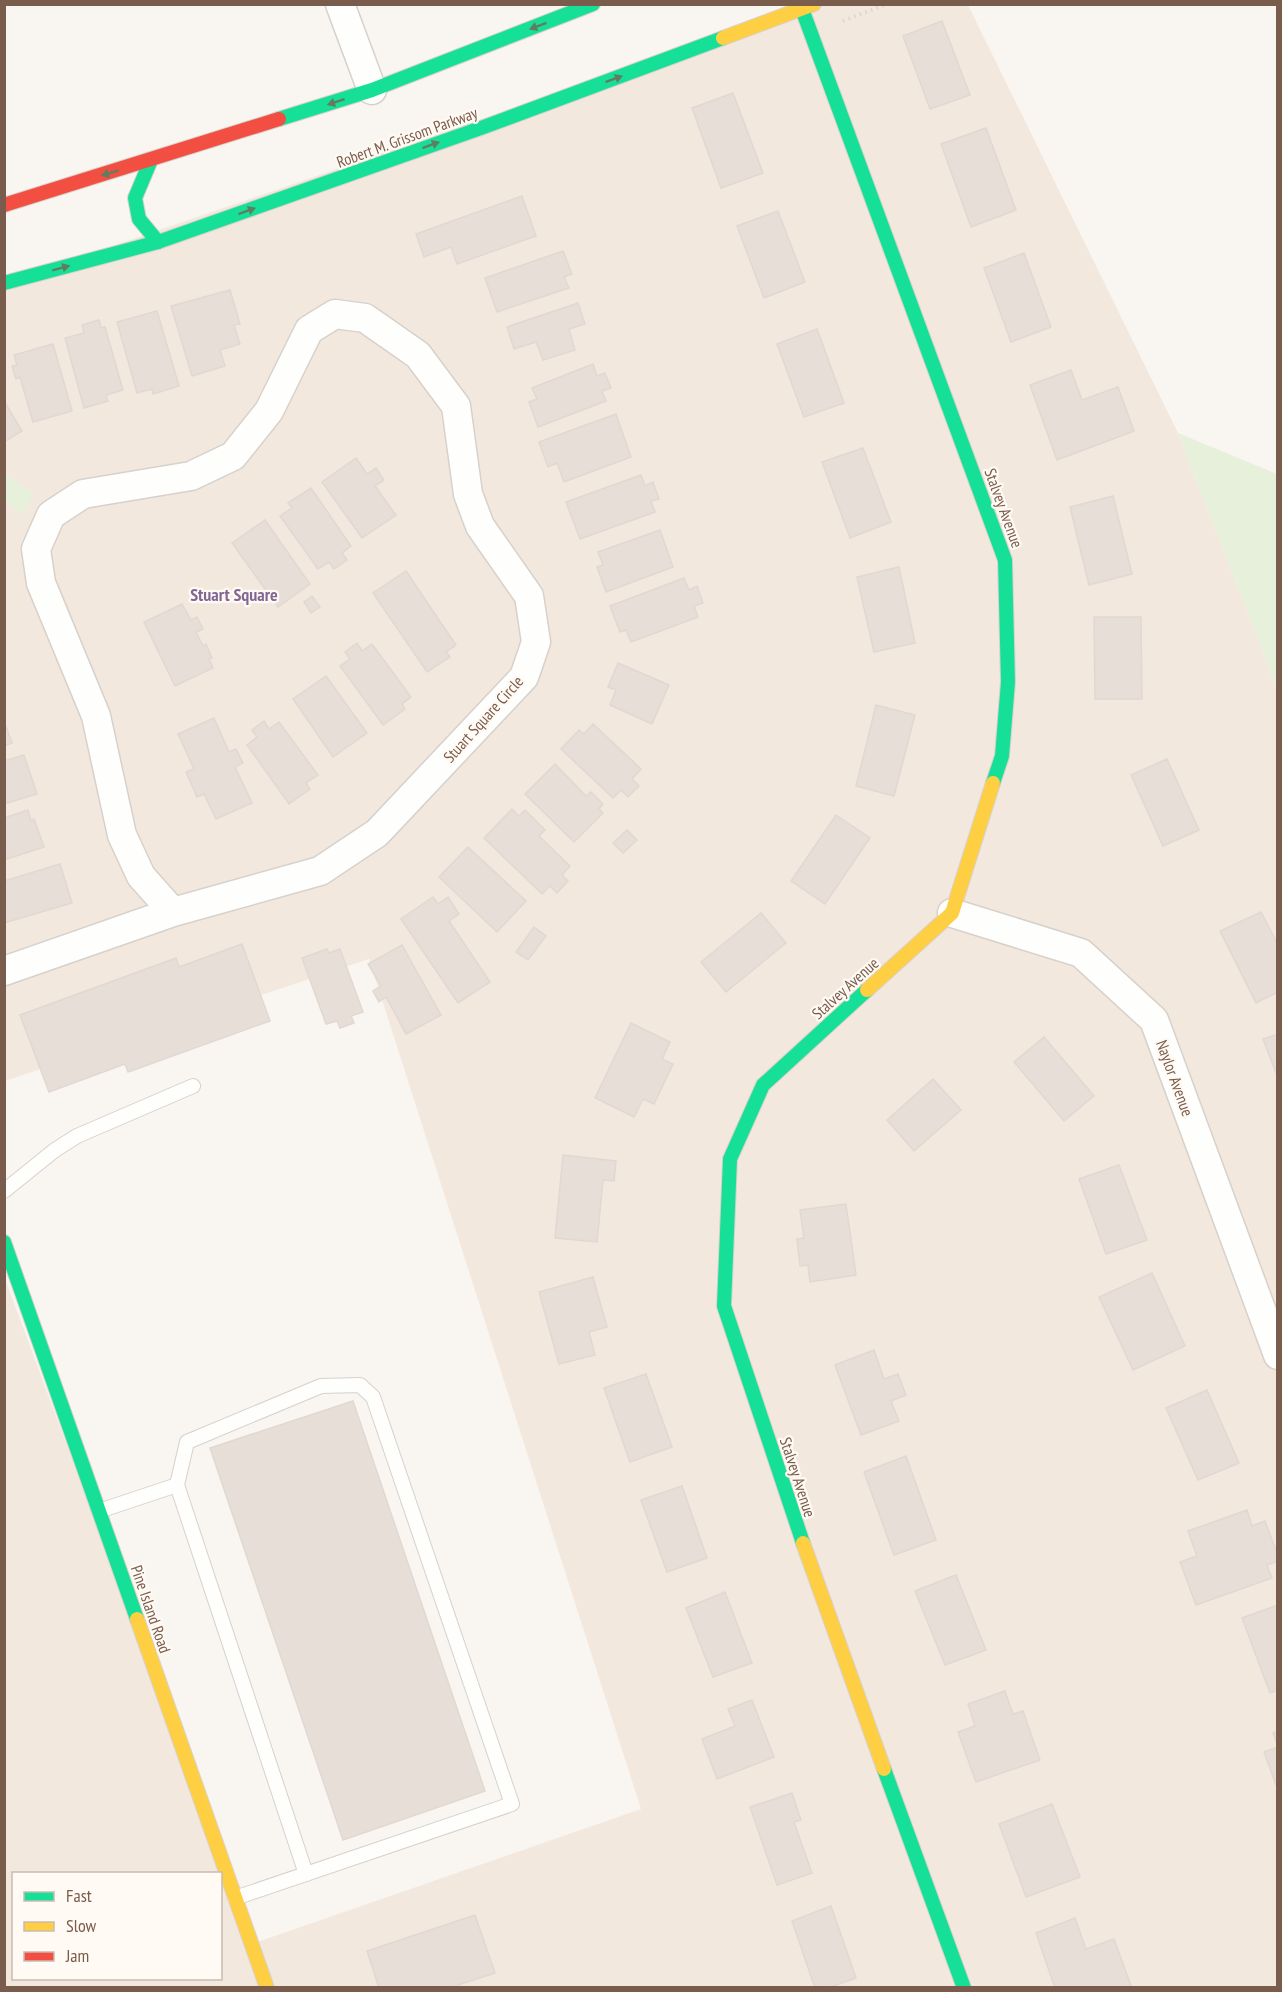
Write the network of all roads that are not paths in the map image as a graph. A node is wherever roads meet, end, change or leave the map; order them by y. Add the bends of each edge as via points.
1 (340, 4) edge
2 (593, 4) edge
3 (808, 7) edge
4 (372, 90) junction
5 (151, 160) junction
6 (4, 205) edge
7 (158, 242) junction
8 (4, 283) edge
9 (173, 912) junction
10 (952, 913) junction
11 (4, 971) edge
12 (193, 1086) dead end
13 (4, 1191) edge
14 (4, 1242) edge
15 (1278, 1355) edge
16 (177, 1485) junction
17 (99, 1511) junction
18 (306, 1874) junction
19 (236, 1898) junction
20 (267, 1988) edge
21 (964, 1988) edge

1 - 4 street
2 -> 4 street
7 -> 3 street, Robert M. Grissom Parkway
3 - 10 street, Stalvey Avenue via 1005,560 1008,682 1002,756
4 -> 5 street
5 -> 6 street
5 - 7 street via 135,198 139,219
8 -> 7 street, Robert M. Grissom Parkway
9 - 9 street, Stuart Square Circle via 320,871 377,833 524,677 536,642 529,596 480,526 468,494 456,406 418,355 365,318 334,314 309,330 269,411 233,456 191,476 83,494 51,515 36,549 41,583 96,716 122,835 141,876
9 - 11 street, Stuart Square Circle
10 - 15 street, Naylor Avenue via 1081,953 1154,1020
10 - 21 street, Stalvey Avenue via 763,1085 730,1159 724,1306 810,1565
12 - 13 lane via 76,1136
14 - 17 street, Pine Island Road
16 - 17 lane
16 - 18 lane
16 - 18 lane via 187,1442 321,1386 360,1385 374,1397 512,1804
17 - 19 street, Pine Island Road
18 - 19 lane
19 - 20 street, Pine Island Road

